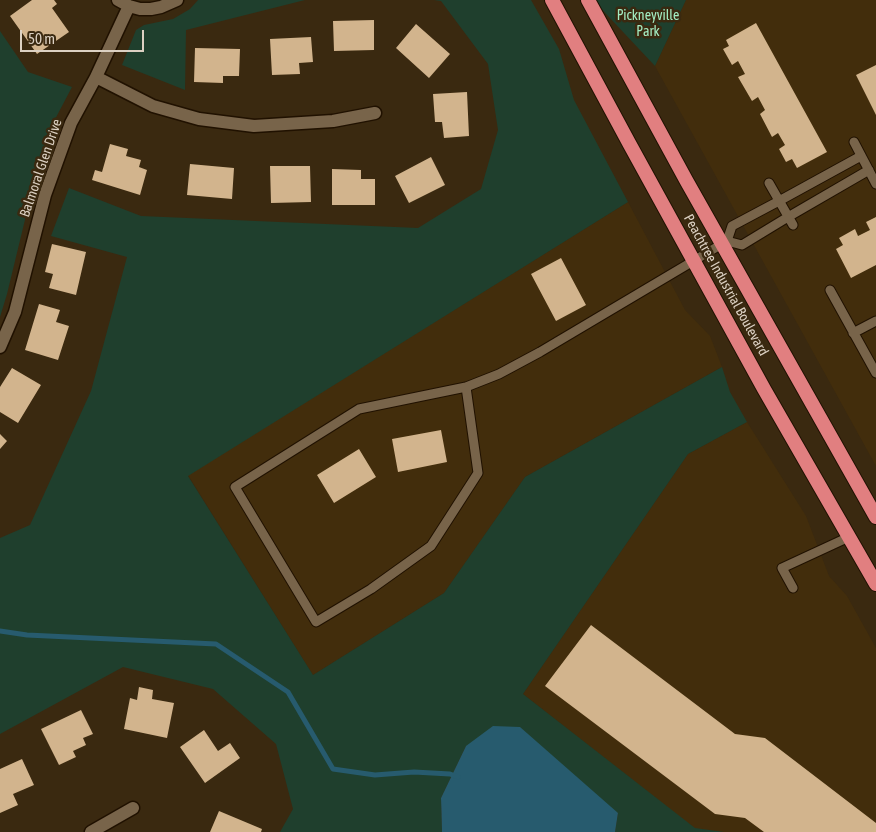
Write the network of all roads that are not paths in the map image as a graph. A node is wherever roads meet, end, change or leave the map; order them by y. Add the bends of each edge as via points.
1 (177, 0) edge
2 (552, 0) edge
3 (588, 0) edge
4 (124, 3) edge
5 (96, 77) junction
6 (375, 113) dead end
7 (854, 142) dead end
8 (861, 156) junction
9 (869, 170) junction
10 (769, 183) dead end
11 (876, 184) edge
12 (779, 201) junction
13 (790, 221) junction
14 (724, 242) junction
15 (694, 261) junction
16 (830, 290) dead end
17 (876, 321) edge
18 (854, 333) junction
19 (0, 347) edge
20 (876, 373) edge
21 (466, 387) junction
22 (876, 517) edge
23 (849, 537) junction
24 (876, 584) edge
25 (793, 588) dead end
26 (133, 808) dead end
27 (91, 832) edge

1 - 4 street via 151,9
2 - 15 highway, Peachtree Industrial Boulevard
3 - 14 highway, Peachtree Industrial Boulevard
4 - 5 street, Balmoral Glen Drive
5 - 6 street via 154,106 199,120 254,126 333,121
5 - 19 street, Balmoral Glen Drive via 71,123 51,177 15,312
7 - 8 lane
8 - 9 lane
8 - 12 lane
9 - 11 lane
9 - 13 lane
10 - 12 lane
12 - 13 lane
12 - 14 lane via 732,226
13 - 14 lane via 742,245
14 - 15 lane
14 - 22 highway, Peachtree Industrial Boulevard
15 - 21 lane via 540,352 500,374
15 - 23 highway, Peachtree Industrial Boulevard
16 - 18 lane
17 - 18 lane
18 - 20 lane
21 - 21 lane via 359,409 235,487 316,622 371,589 431,546 447,522 478,473
23 - 24 highway, Peachtree Industrial Boulevard
23 - 25 lane via 782,568
26 - 27 street

